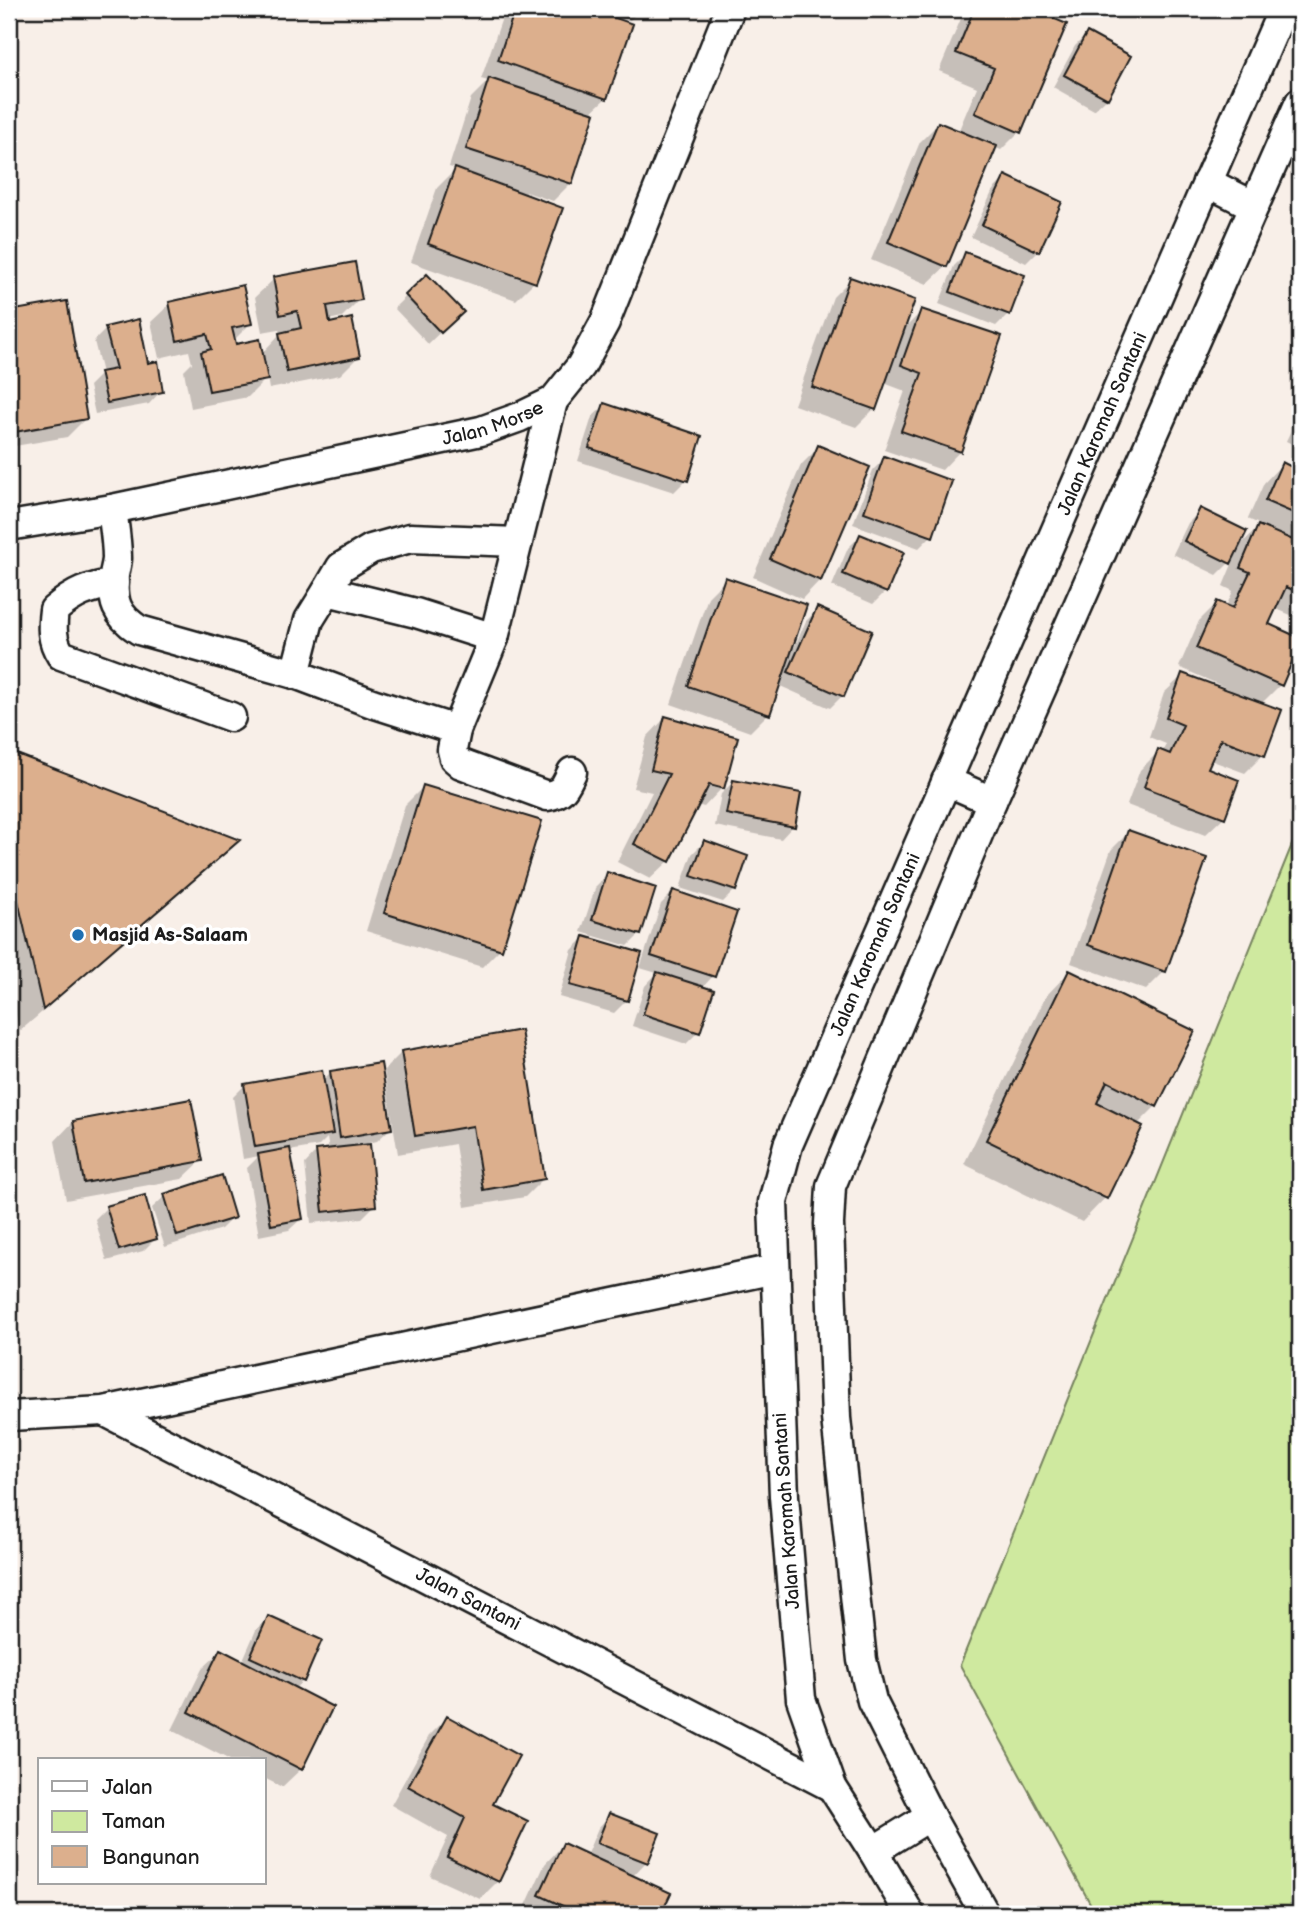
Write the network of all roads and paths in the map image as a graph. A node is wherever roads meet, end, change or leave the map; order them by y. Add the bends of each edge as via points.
1 (730, 9) edge
2 (1283, 9) edge
3 (1300, 102) edge
4 (1207, 182) junction
5 (1254, 206) junction
6 (553, 401) junction
7 (112, 509) junction
8 (9, 526) edge
9 (518, 542) junction
10 (114, 583) junction
11 (327, 591) junction
12 (494, 638) junction
13 (295, 674) junction
14 (231, 717) dead end
15 (456, 730) junction
16 (572, 772) dead end
17 (946, 781) junction
18 (992, 801) junction
19 (775, 1269) junction
20 (104, 1411) junction
21 (9, 1416) edge
22 (832, 1787) junction
23 (930, 1816) junction
24 (873, 1851) junction
25 (910, 1914) edge
26 (985, 1914) edge

1 - 6 street, Jalan Morse via 605,322 581,366
2 - 4 street, Jalan Karomah Santani
3 - 5 street
4 - 5 street
4 - 17 street, Jalan Karomah Santani
5 - 18 street
6 - 7 street, Jalan Morse via 481,431
6 - 9 street
7 - 8 street, Jalan Morse
7 - 10 street via 117,559
9 - 11 street via 410,538 371,549 341,567
9 - 12 street
10 - 13 street via 118,612 139,630
10 - 14 street via 85,589 54,610 52,631 61,654
11 - 12 street via 416,612
11 - 13 street via 309,620
12 - 15 street
13 - 15 street
15 - 16 street via 452,751 461,764 547,796 563,790
17 - 18 street
17 - 19 street, Jalan Karomah Santani via 788,1145 773,1202
18 - 23 street via 831,1186 836,1418 862,1660 872,1701
19 - 20 street
19 - 22 street, Jalan Karomah Santani via 784,1496 801,1699
20 - 21 street
20 - 22 street, Jalan Santani
22 - 24 street, Jalan Karomah Santani
23 - 24 street
23 - 26 street
24 - 25 street, Jalan Karomah Santani

